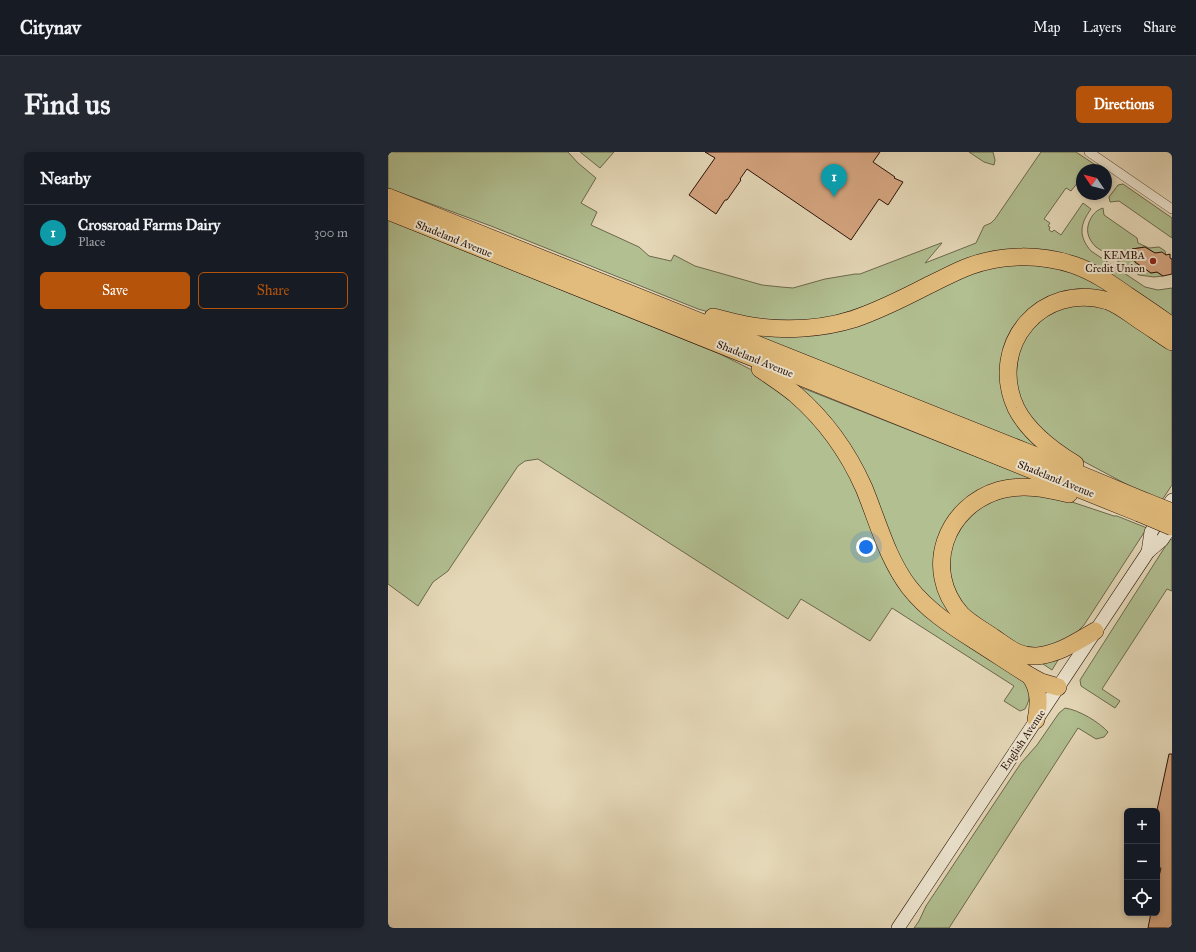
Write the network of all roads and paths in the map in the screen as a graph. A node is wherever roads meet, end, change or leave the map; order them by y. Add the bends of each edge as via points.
1 (1089, 152) edge
2 (388, 197) edge
3 (1172, 210) edge
4 (388, 212) edge
5 (655, 303) junction
6 (1172, 326) edge
7 (1172, 342) edge
8 (743, 355) junction
9 (1120, 498) junction
10 (1172, 500) edge
11 (1143, 507) junction
12 (1172, 512) edge
13 (1172, 526) edge
14 (1148, 552) junction
15 (1095, 631) junction
16 (1020, 655) junction
17 (1030, 676) junction
18 (1058, 687) junction
19 (1036, 720) junction
20 (898, 928) edge

1 - 3 street
2 - 5 highway, Shadeland Avenue
4 - 8 highway, Shadeland Avenue
5 - 6 highway via 752,326 812,327 878,310 961,269 981,262 1009,257 1034,257 1065,262 1091,272
5 - 9 highway, Shadeland Avenue
7 - 9 highway via 1114,304 1097,299 1075,298 1054,303 1038,312 1022,328 1012,347 1008,364 1009,383 1014,403 1024,420 1062,456
8 - 9 highway, Shadeland Avenue
8 - 17 highway via 801,399 838,442 858,476 894,564 914,593 942,620
9 - 11 highway
9 - 16 highway via 1034,487 1004,489 982,497 954,522 943,550 942,564 944,582 954,605 969,620
10 - 14 street, English Avenue via 1151,532
11 - 12 highway, bridge
11 - 13 highway, bridge
13 - 14 street, English Avenue via 1162,540
14 - 15 street, English Avenue
15 - 16 highway via 1059,651 1038,656
15 - 18 street, English Avenue
16 - 18 highway via 1044,670
17 - 18 highway
17 - 19 highway via 1039,699
18 - 19 street, English Avenue
19 - 20 street, English Avenue

